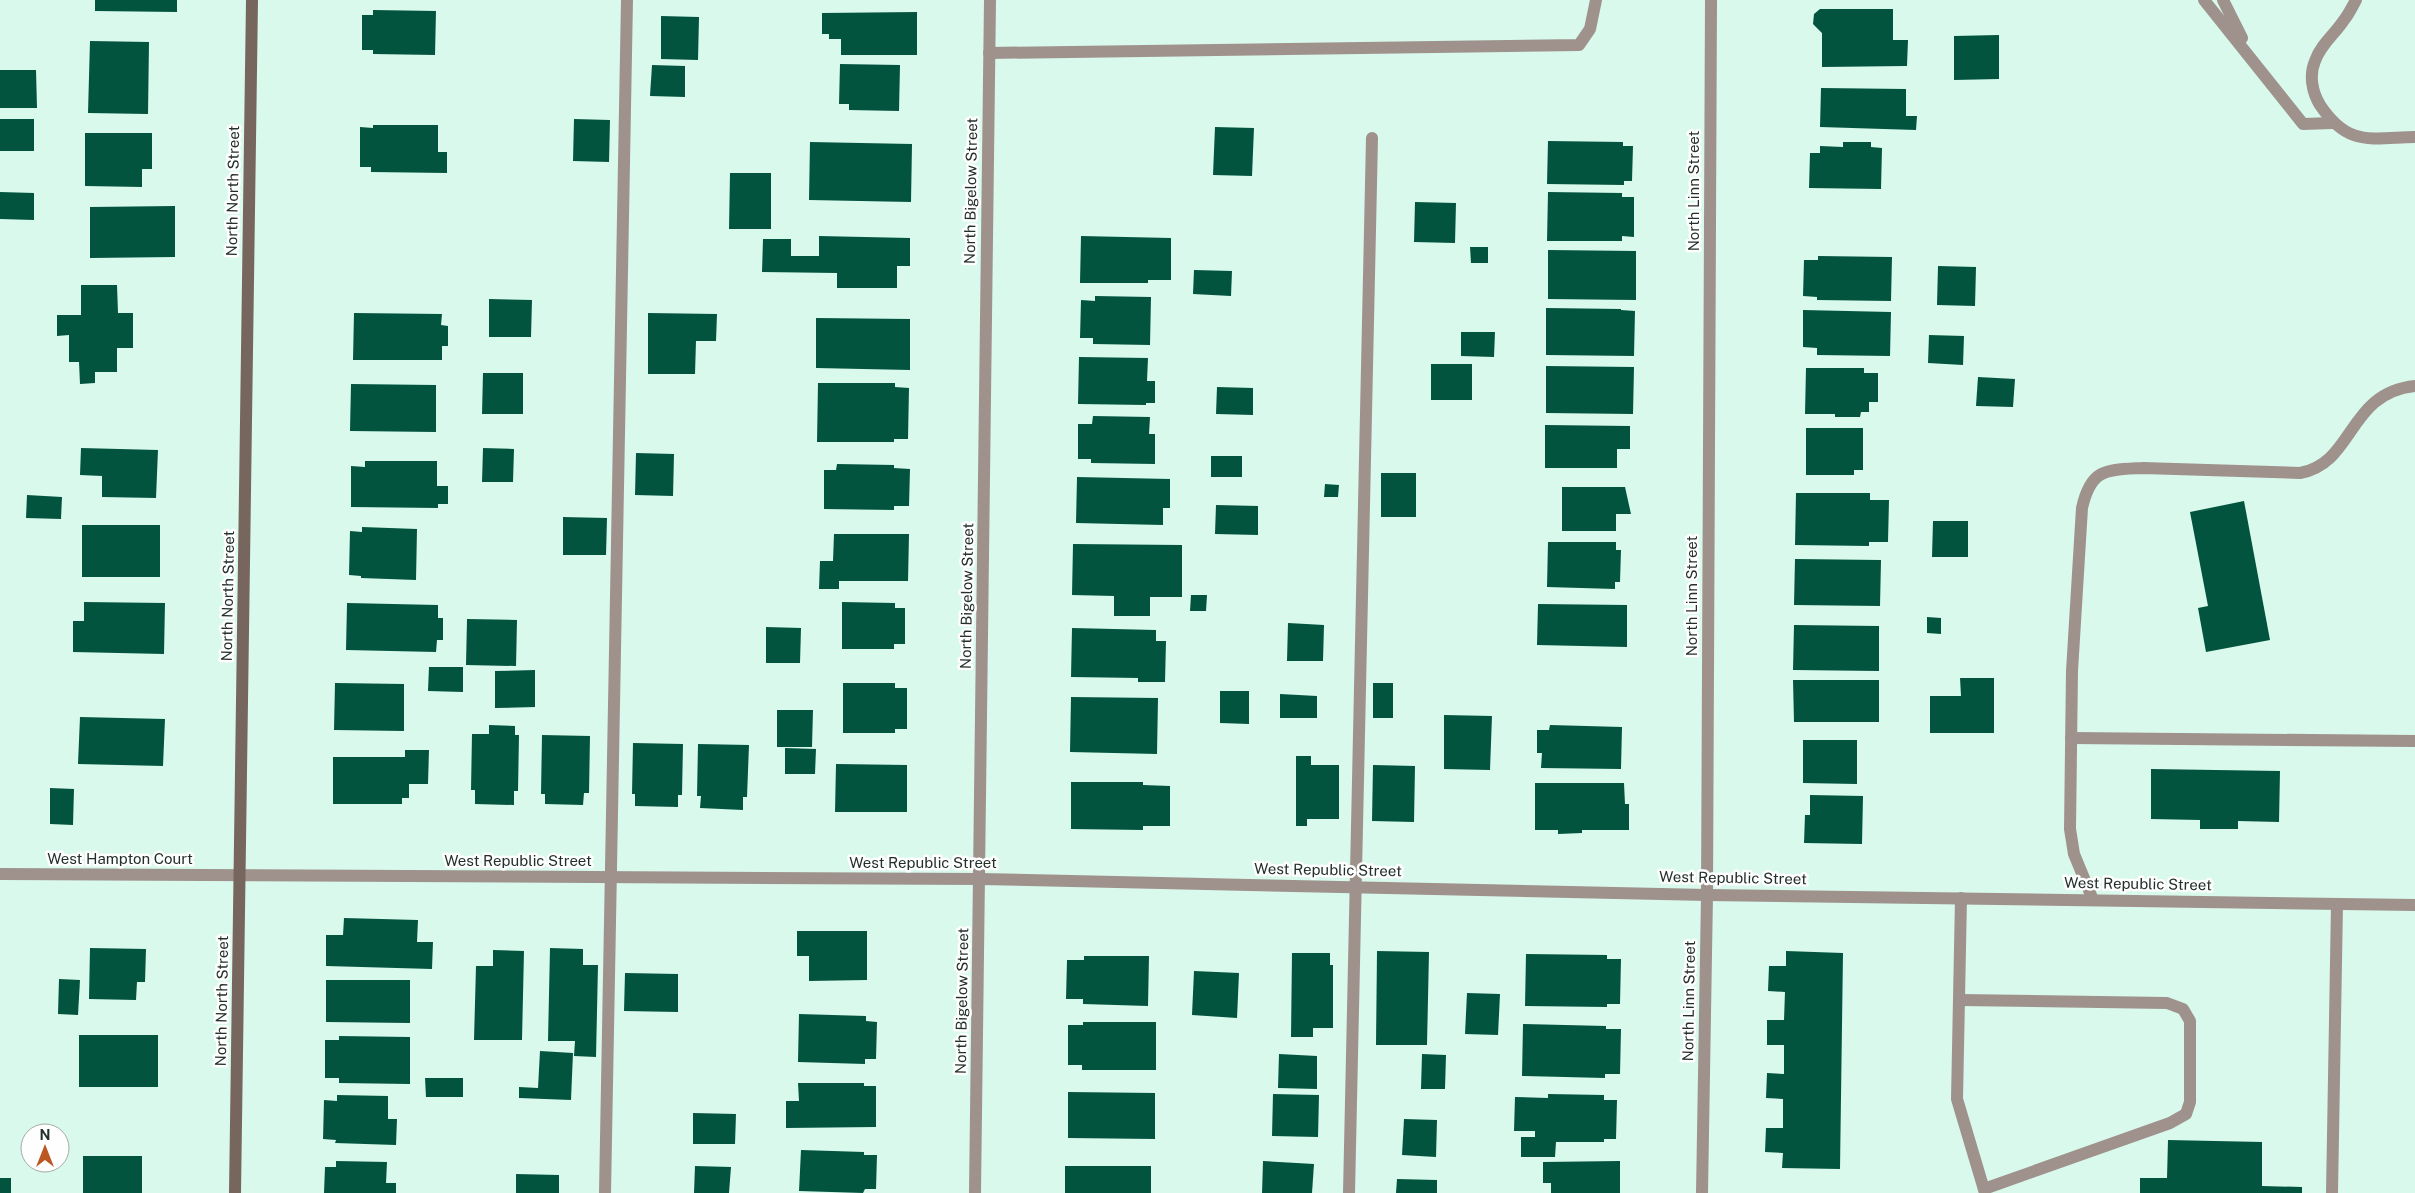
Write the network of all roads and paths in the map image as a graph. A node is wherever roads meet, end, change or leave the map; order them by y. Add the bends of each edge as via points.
1 (252, 0) edge
2 (627, 0) edge
3 (990, 0) edge
4 (1596, 0) edge
5 (1711, 0) edge
6 (2204, 0) edge
7 (2224, 0) edge
8 (2356, 0) edge
9 (989, 53) junction
10 (2251, 58) junction
11 (2332, 123) junction
12 (2415, 137) edge
13 (1372, 138) dead end
14 (2415, 386) edge
15 (2071, 738) junction
16 (2415, 741) edge
17 (0, 874) edge
18 (240, 876) junction
19 (611, 878) junction
20 (980, 879) junction
21 (1355, 887) junction
22 (1707, 894) junction
23 (1962, 898) junction
24 (2093, 900) junction
25 (2337, 904) junction
26 (2415, 905) edge
27 (1959, 1000) junction
28 (1985, 1191) edge
29 (236, 1193) edge
30 (605, 1193) edge
31 (975, 1193) edge
32 (1349, 1193) edge
33 (1702, 1193) edge
34 (2332, 1193) edge

1 - 18 street, North North Street
2 - 19 street
3 - 9 street, North Bigelow Street
4 - 9 street via 1590,29 1579,45
5 - 22 street, North Linn Street
6 - 10 street
7 - 10 street
8 - 11 street via 2321,48 2311,75 2317,100
9 - 20 street, North Bigelow Street
10 - 11 street via 2303,124
11 - 12 street via 2346,133 2363,138
13 - 21 street
14 - 15 street via 2387,393 2371,404 2342,445 2313,471 2143,468 2102,473 2092,479 2082,508
15 - 16 street
15 - 24 street via 2070,829 2074,854
17 - 18 street, West Hampton Court
18 - 19 street, West Republic Street
18 - 29 street, North North Street
19 - 20 street, West Republic Street
19 - 30 street
20 - 21 street, West Republic Street
20 - 31 street, North Bigelow Street
21 - 22 street, West Republic Street
21 - 32 street
22 - 23 street, West Republic Street
22 - 33 street, North Linn Street
23 - 24 street, West Republic Street
23 - 27 street
24 - 25 street, West Republic Street
25 - 26 street, West Republic Street
25 - 34 street
27 - 28 street via 1957,1099
27 - 28 street via 2167,1003 2184,1009 2190,1021 2190,1102 2186,1114 2170,1124

